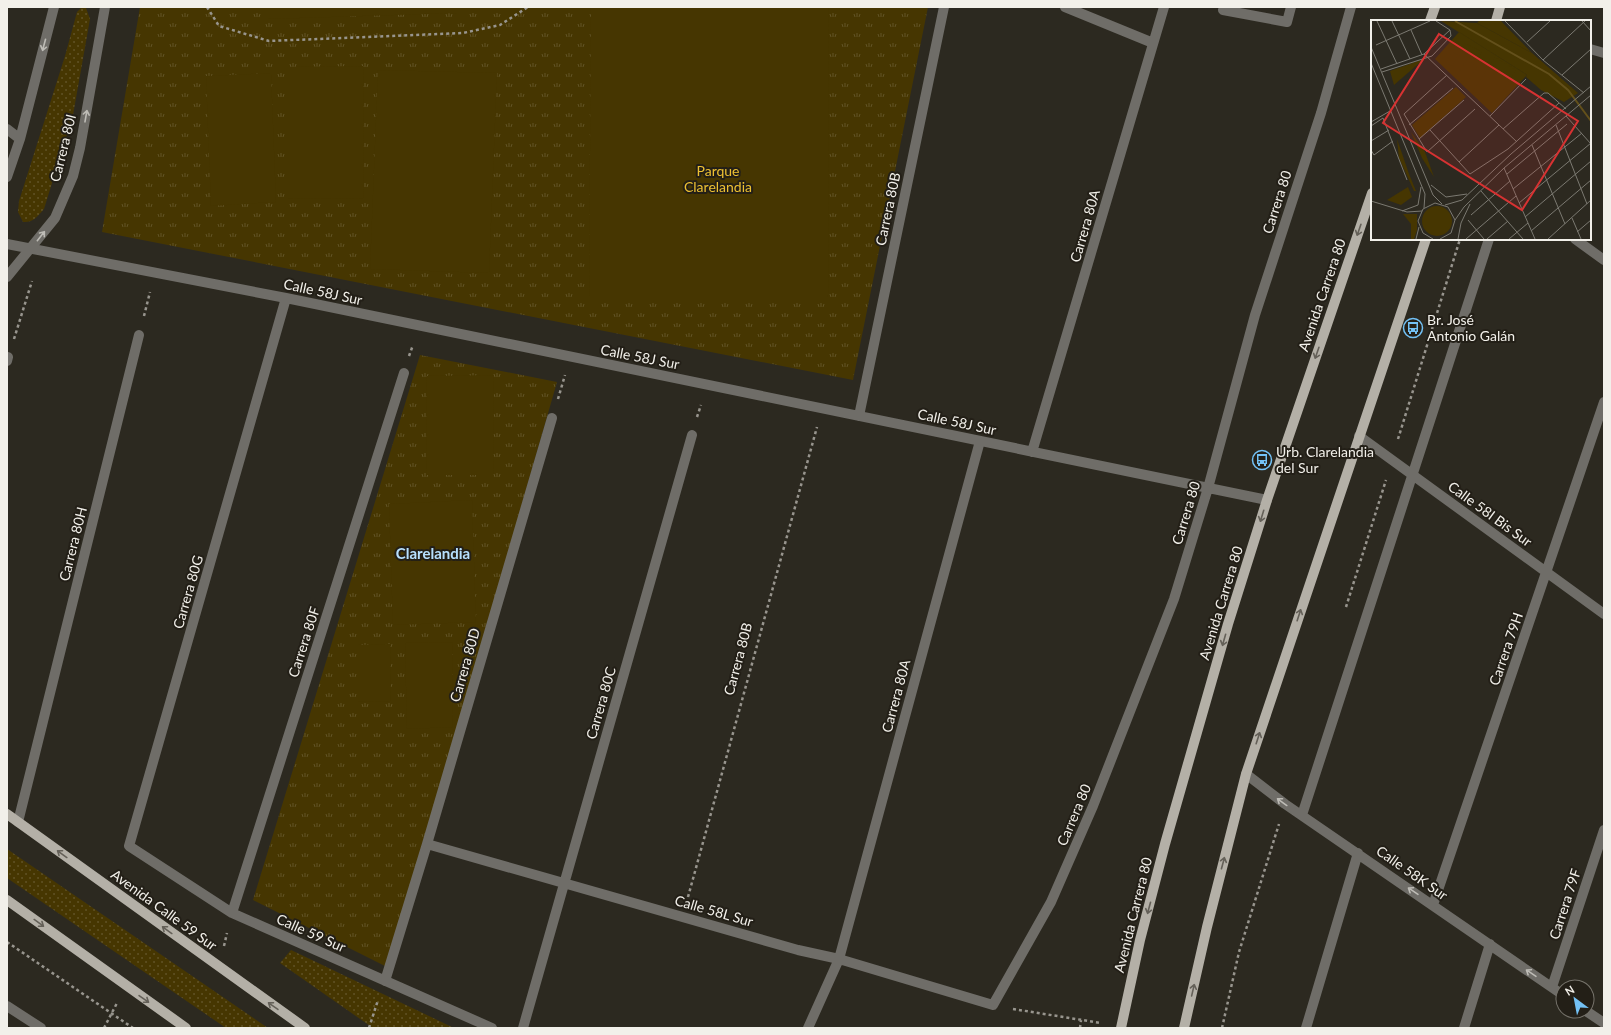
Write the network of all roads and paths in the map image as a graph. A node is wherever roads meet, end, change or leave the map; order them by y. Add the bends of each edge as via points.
1 (54, 7) edge
2 (105, 7) edge
3 (207, 7) edge
4 (528, 7) edge
5 (944, 7) edge
6 (1065, 7) edge
7 (1164, 7) edge
8 (1290, 7) edge
9 (1351, 7) edge
10 (1435, 7) edge
11 (1500, 7) edge
12 (1223, 10) dead end
13 (1430, 20) edge
14 (1496, 20) edge
15 (1153, 43) junction
16 (1591, 49) edge
17 (1604, 53) edge
18 (7, 129) edge
19 (20, 139) junction
20 (7, 177) edge
21 (1371, 196) edge
22 (1426, 240) edge
23 (1489, 240) edge
24 (1576, 240) edge
25 (7, 244) edge
26 (36, 250) junction
27 (1604, 260) edge
28 (155, 272) junction
29 (7, 277) edge
30 (286, 298) junction
31 (419, 326) junction
32 (139, 335) joint
33 (571, 357) junction
34 (8, 359) edge
35 (404, 373) joint
36 (706, 385) junction
37 (1604, 402) edge
38 (822, 409) junction
39 (859, 416) junction
40 (552, 418) joint
41 (692, 435) joint
42 (1359, 436) junction
43 (980, 441) junction
44 (1032, 452) junction
45 (1412, 475) junction
46 (1208, 488) junction
47 (1267, 500) junction
48 (1546, 572) junction
49 (1604, 614) edge
50 (1246, 774) junction
51 (7, 814) edge
52 (1302, 815) junction
53 (18, 822) junction
54 (1604, 830) edge
55 (427, 844) junction
56 (129, 846) joint
57 (1358, 853) junction
58 (564, 883) junction
59 (7, 900) edge
60 (1433, 905) junction
61 (232, 913) junction
62 (682, 917) junction
63 (7, 942) edge
64 (1490, 944) junction
65 (838, 959) junction
66 (218, 967) junction
67 (385, 981) junction
68 (126, 986) junction
69 (1552, 987) junction
70 (1555, 989) edge
71 (993, 1005) junction
72 (7, 1006) edge
73 (112, 1013) junction
74 (1595, 1017) edge
75 (1604, 1023) edge
76 (41, 1028) edge
77 (104, 1028) edge
78 (133, 1028) edge
79 (186, 1028) edge
80 (305, 1028) edge
81 (368, 1028) edge
82 (492, 1028) edge
83 (523, 1028) edge
84 (808, 1028) edge
85 (1080, 1028) edge
86 (1120, 1028) edge
87 (1184, 1028) edge
88 (1306, 1028) edge
89 (1464, 1028) edge

1 -> 19 street
26 -> 2 street, Carrera 80I via 55,218 73,176
3 - 4 path via 219,26 269,41 463,33 500,25
5 - 39 street, Carrera 80B
6 - 15 street
7 - 15 street, Carrera 80A
8 - 12 street via 1287,22
9 - 46 street, Carrera 80 via 1321,113 1255,315
10 - 13 main road
11 - 14 main road
15 - 44 street, Carrera 80A
16 - 17 street
18 - 19 street
19 - 20 street
21 -> 47 main road, Avenida Carrera 80
22 - 42 main road
23 - 45 street
24 - 27 street
25 - 26 street, Calle 58J Sur
26 - 28 street, Calle 58J Sur
26 - 29 street, Carrera 80I
26 - 34 path
28 - 30 street, Calle 58J Sur
28 - 32 path
30 - 31 street, Calle 58J Sur
30 - 56 street, Carrera 80G
31 - 33 street, Calle 58J Sur
31 - 35 path
32 - 53 street, Carrera 80H
33 - 36 street, Calle 58J Sur
33 - 40 path
35 - 61 street, Carrera 80F
36 - 38 street, Calle 58J Sur
36 - 41 path
37 - 48 street, Carrera 79H
38 - 39 street, Calle 58J Sur
38 - 62 path, Carrera 80B
39 - 43 street, Calle 58J Sur
40 - 55 street, Carrera 80D
41 - 58 street, Carrera 80C
42 - 45 street, Calle 58I Bis Sur
50 -> 42 main road
43 - 44 street, Calle 58J Sur
43 - 65 street, Carrera 80A
44 - 46 street, Calle 58J Sur
45 - 48 street, Calle 58I Bis Sur
45 - 52 street
46 - 47 street, Calle 58J Sur
46 - 71 street, Carrera 80 via 1174,599 1093,806 1051,902
47 -> 86 main road, Avenida Carrera 80 via 1228,624 1165,844
48 - 49 street, Calle 58I Bis Sur
48 - 60 street, Carrera 79H
52 -> 50 street, Calle 58K Sur
87 -> 50 main road
51 - 53 main road, Avenida Calle 59 Sur
52 - 57 street, Calle 58K Sur
66 -> 53 main road, Avenida Calle 59 Sur
54 - 69 street, Carrera 79F
55 - 58 street, Calle 58L Sur
55 - 67 street, Carrera 80D
56 - 61 street, Calle 59 Sur
60 -> 57 street, Calle 58K Sur
57 - 88 street
58 - 62 street, Calle 58L Sur
58 - 83 street, Carrera 80C
59 -> 68 main road
60 - 64 street, Calle 58K Sur
61 - 66 path
61 - 67 street, Calle 59 Sur
62 - 65 street, Calle 58L Sur
63 - 73 path
69 -> 64 street, Calle 58K Sur
64 - 89 street
65 - 71 street, Calle 58L Sur
65 - 84 street, Carrera 80A
80 -> 66 main road, Avenida Calle 59 Sur
67 - 81 path
67 - 82 street, Calle 59 Sur
68 - 73 path
68 -> 79 main road
69 - 70 street, Calle 58K Sur
71 - 85 path via 1081,1020
72 - 76 street
73 - 77 path
73 - 78 path
74 - 75 street

